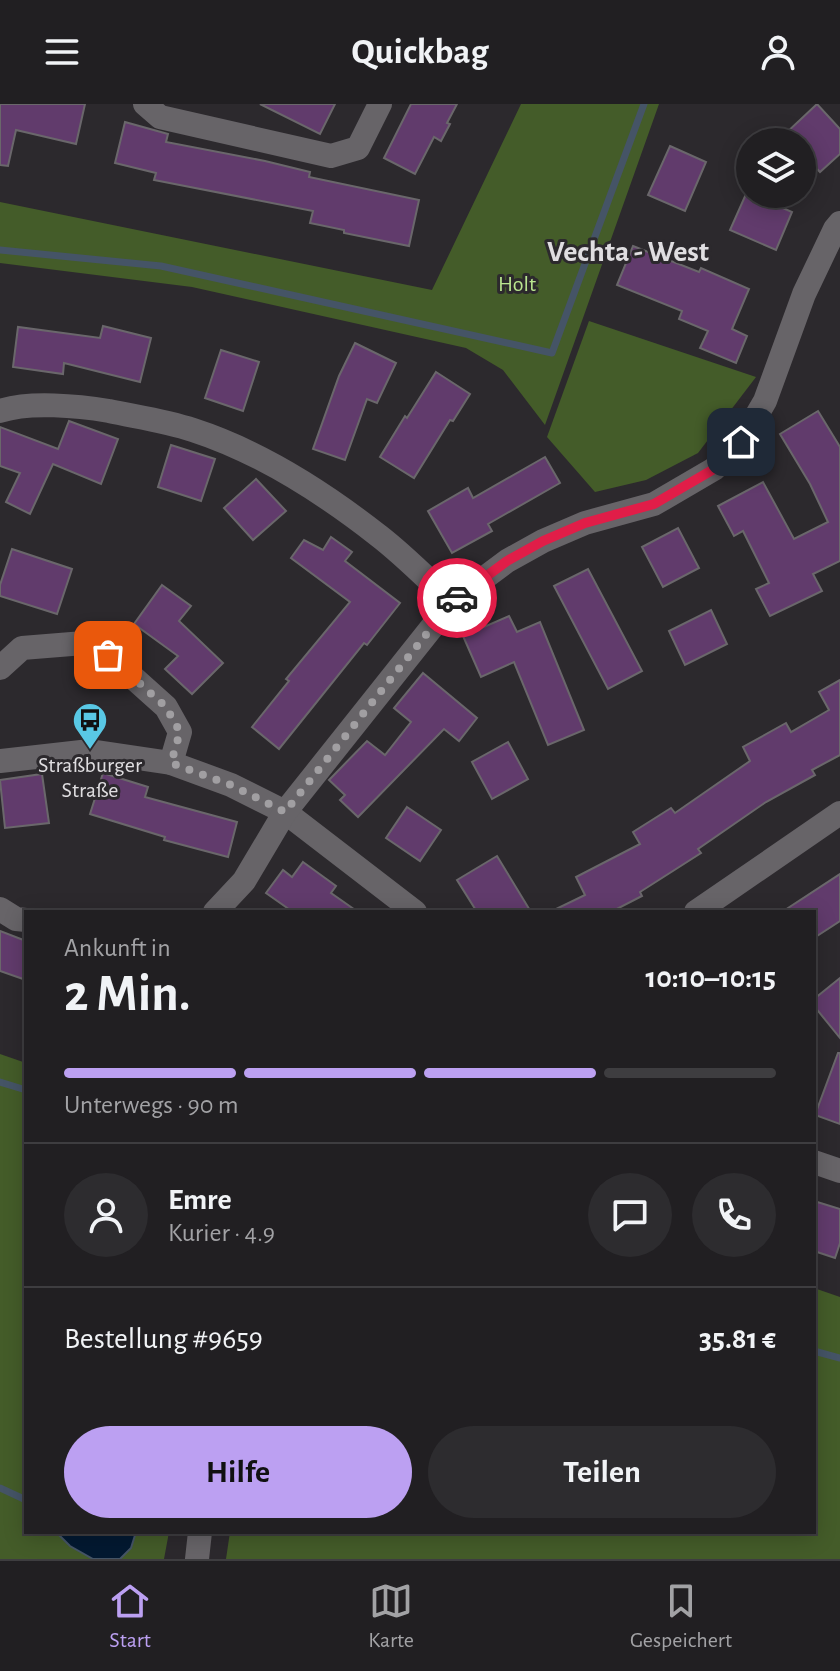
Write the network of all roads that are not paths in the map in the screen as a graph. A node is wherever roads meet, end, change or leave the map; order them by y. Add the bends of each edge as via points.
1 (145, 104) edge
2 (380, 104) edge
3 (840, 223) edge
4 (0, 411) edge
5 (452, 602) junction
6 (0, 668) edge
7 (0, 761) edge
8 (171, 763) junction
9 (285, 812) junction
10 (840, 813) edge
11 (0, 909) edge
12 (217, 910) edge
13 (412, 910) edge
14 (699, 910) edge
15 (24, 920) edge
16 (816, 1163) edge
17 (840, 1171) edge
18 (200, 1534) edge
19 (197, 1559) edge

1 - 2 street via 160,117 331,156 358,148
3 - 5 street via 804,294 765,401 741,442 714,469 654,504 543,541
4 - 5 street via 14,406 85,407 193,430 256,456 381,537
5 - 9 street
6 - 8 street via 22,648 84,643 108,655 166,707 180,732
7 - 8 street via 90,751
8 - 9 street
9 - 12 street via 244,881
9 - 13 street
10 - 14 street
11 - 15 street
16 - 17 street
18 - 19 street

